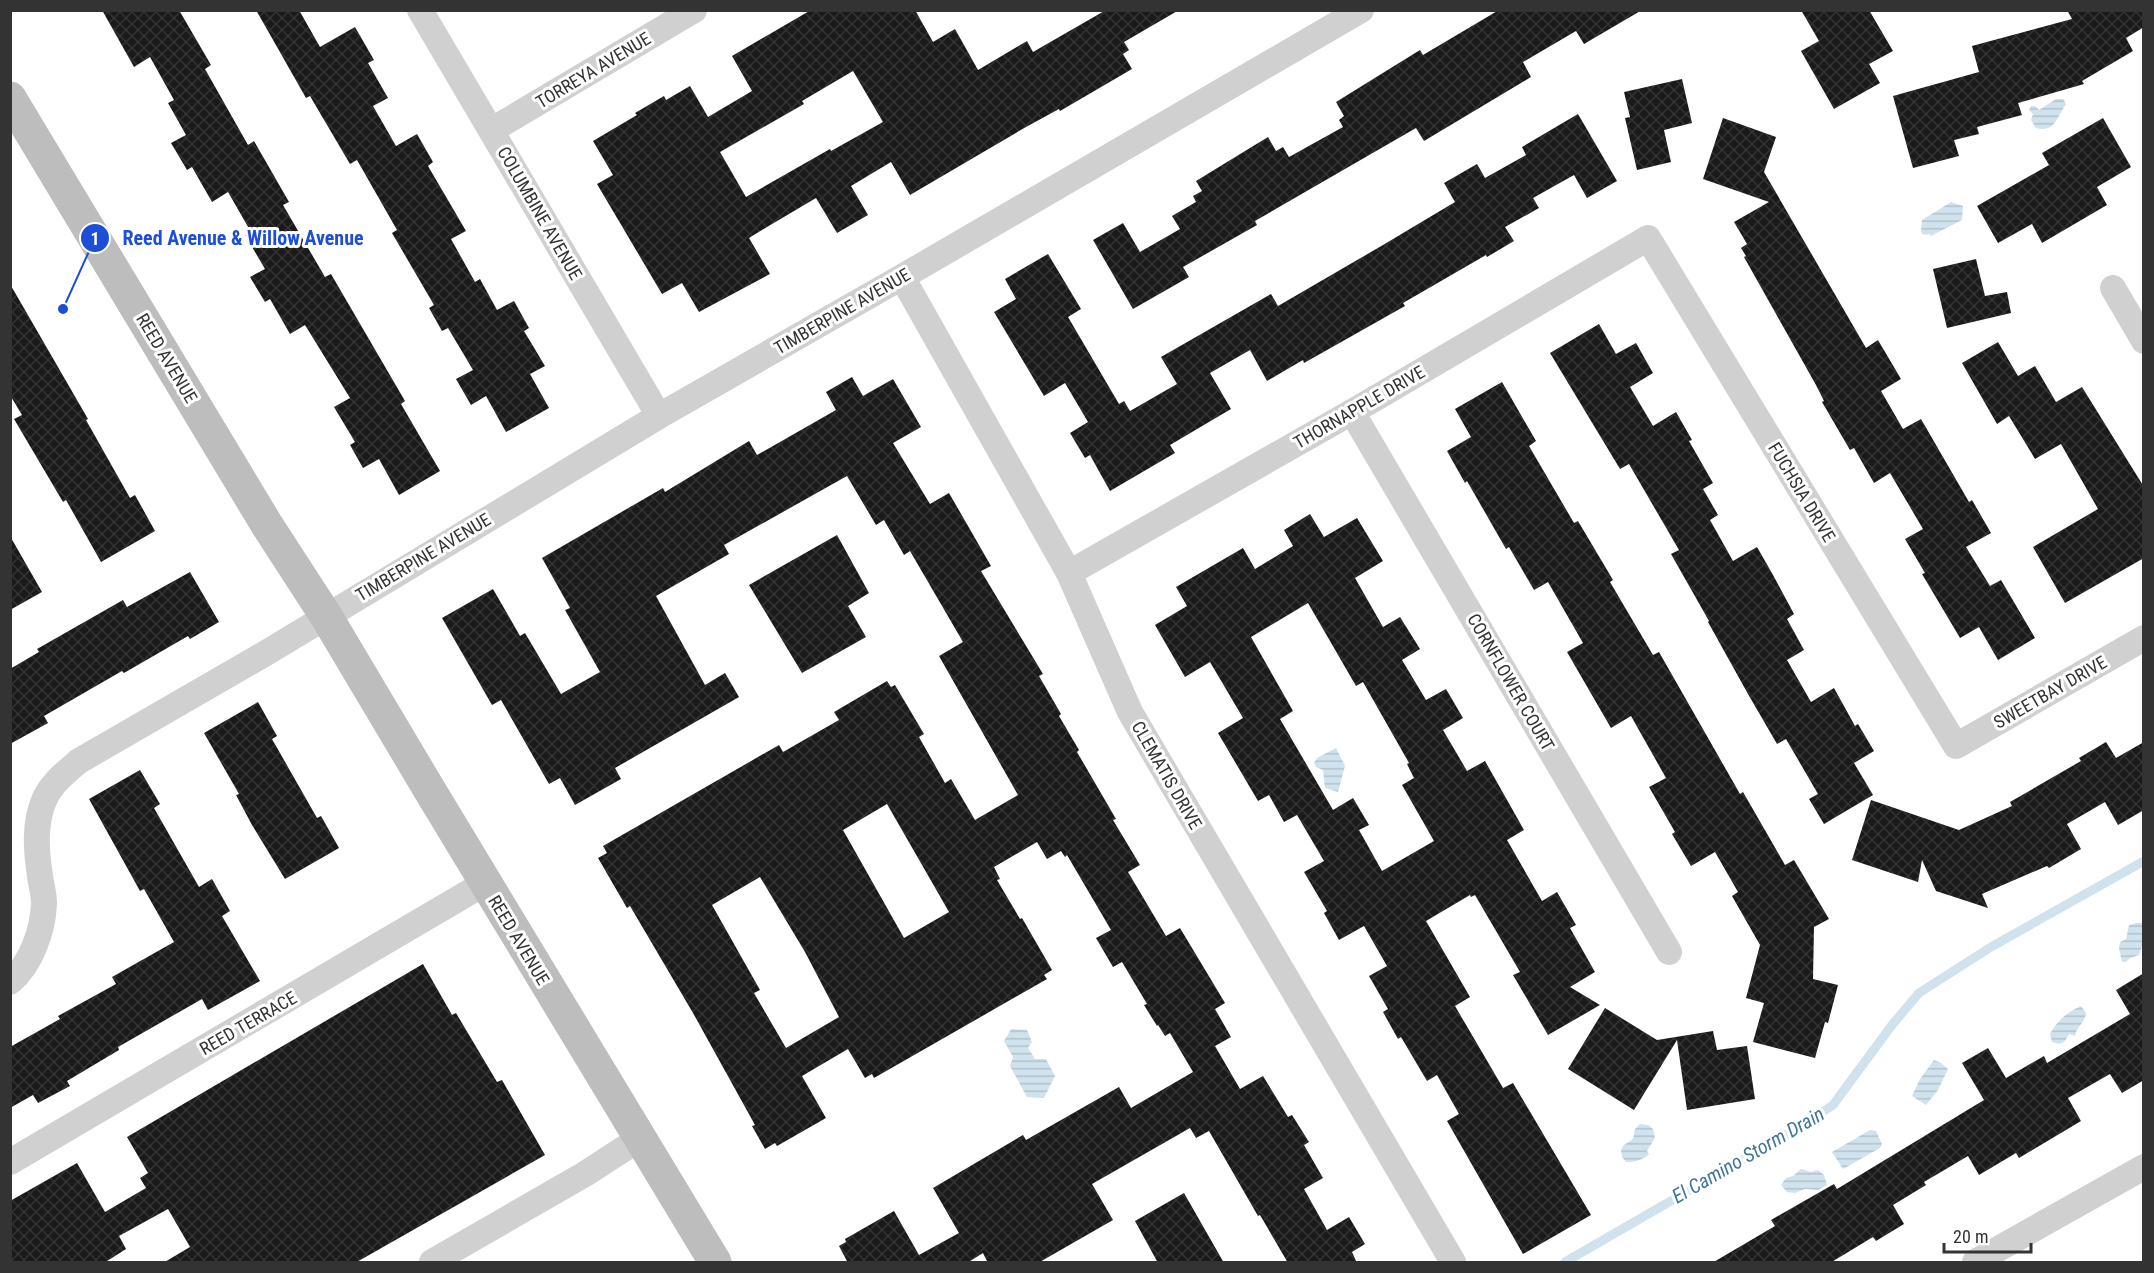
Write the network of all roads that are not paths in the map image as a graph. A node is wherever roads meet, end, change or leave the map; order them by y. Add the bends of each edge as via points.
1 (420, 10) edge
2 (694, 10) edge
3 (1361, 10) edge
4 (10, 98) edge
5 (19, 130) edge
6 (492, 130) junction
7 (1648, 238) joint
8 (902, 277) junction
9 (2113, 288) dead end
10 (2144, 341) edge
11 (1352, 412) junction
12 (659, 416) junction
13 (1069, 573) junction
14 (326, 616) junction
15 (2144, 638) edge
16 (1956, 746) joint
17 (485, 883) junction
18 (1670, 952) dead end
19 (10, 982) edge
20 (639, 1139) junction
21 (10, 1162) edge
22 (2144, 1167) edge
23 (432, 1263) edge
24 (715, 1263) edge
25 (1453, 1263) edge
26 (1975, 1263) edge

1 - 6 street, COLUMBINE AVENUE
2 - 6 street, TORREYA AVENUE
3 - 8 street, TIMBERPINE AVENUE
4 - 5 main road, REED AVENUE
5 - 14 main road, REED AVENUE
6 - 12 street, COLUMBINE AVENUE
7 - 11 street, THORNAPPLE DRIVE
7 - 16 street, FUCHSIA DRIVE
8 - 12 street, TIMBERPINE AVENUE
8 - 13 street, CLEMATIS DRIVE
9 - 10 street
11 - 13 street, THORNAPPLE DRIVE
11 - 18 street, CORNFLOWER COURT
12 - 14 street, TIMBERPINE AVENUE
13 - 25 street, CLEMATIS DRIVE via 1130,712
14 - 17 main road, REED AVENUE
14 - 19 street via 79,761 59,778 39,817 37,843 44,903 37,941 21,973
15 - 16 street, SWEETBAY DRIVE
17 - 20 main road, REED AVENUE
17 - 21 street, REED TERRACE
20 - 23 street
20 - 24 main road, REED AVENUE
22 - 26 street

